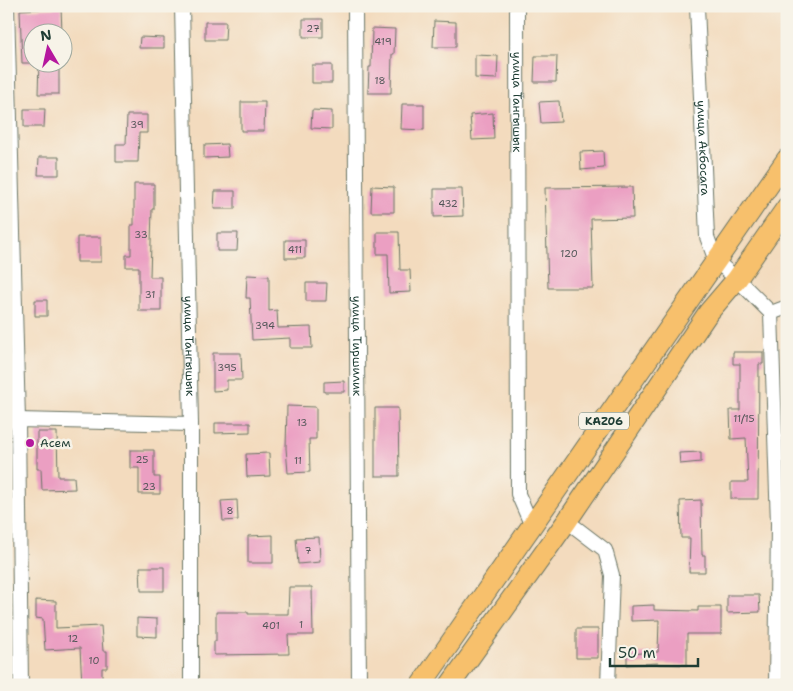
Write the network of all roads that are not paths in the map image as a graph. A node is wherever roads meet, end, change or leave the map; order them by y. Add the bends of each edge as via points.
1 (7, 6) edge
2 (182, 6) edge
3 (355, 6) edge
4 (518, 6) edge
5 (698, 6) edge
6 (787, 159) edge
7 (787, 207) edge
8 (716, 261) junction
9 (737, 278) junction
10 (787, 307) edge
11 (771, 312) junction
12 (12, 420) edge
13 (191, 424) junction
14 (787, 508) edge
15 (567, 522) junction
16 (778, 524) junction
17 (532, 526) junction
18 (21, 685) edge
19 (191, 685) edge
20 (359, 685) edge
21 (421, 685) edge
22 (450, 685) edge
23 (608, 685) edge
24 (776, 685) edge

1 - 12 street
2 - 13 street, улица Тангышык
3 - 20 street, улица Тиршилик
4 - 17 street, улица Тангышык via 518,494
5 - 8 street, улица Акбосага via 707,237
6 - 8 highway, KАZ06
7 - 9 highway, KАZ06
8 - 9 street
8 - 17 highway, KАZ06
9 - 11 street
9 - 15 highway, KАZ06 via 708,312
10 - 11 street
11 - 16 street
12 - 13 street
12 - 18 street
13 - 19 street, улица Тангышык
14 - 16 street
15 - 22 highway, KАZ06
15 - 23 street via 605,550 608,557 612,574
16 - 24 street
17 - 21 highway, KАZ06

